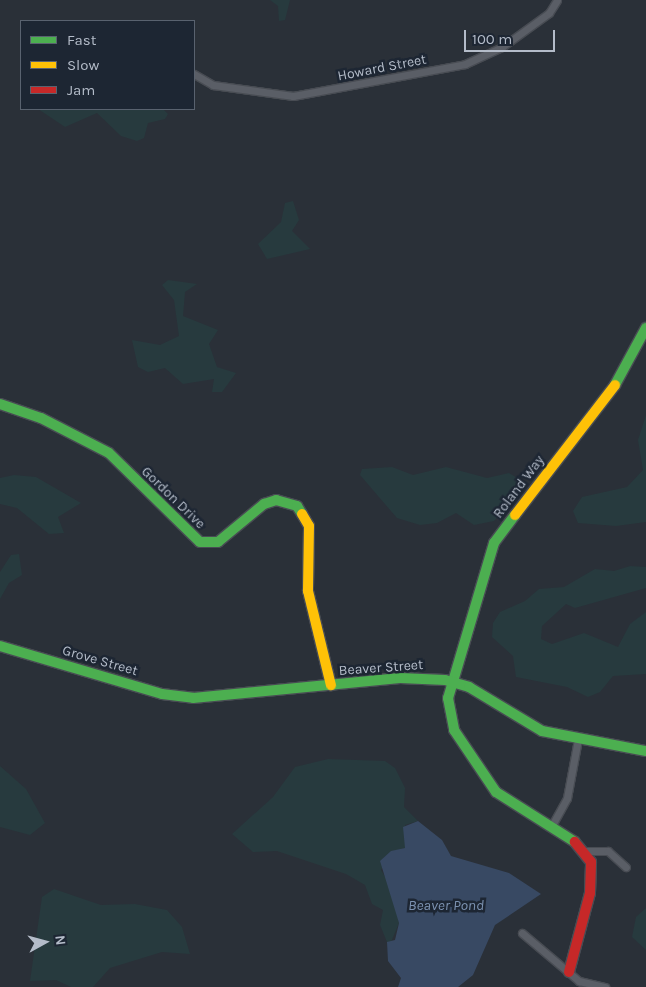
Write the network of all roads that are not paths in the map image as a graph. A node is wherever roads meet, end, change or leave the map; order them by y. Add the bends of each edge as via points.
1 (557, 0) edge
2 (195, 74) edge
3 (646, 328) edge
4 (0, 404) edge
5 (0, 646) edge
6 (452, 682) junction
7 (331, 685) junction
8 (194, 698) joint
9 (578, 739) junction
10 (646, 751) edge
11 (551, 827) junction
12 (585, 851) junction
13 (626, 867) dead end
14 (522, 933) dead end
15 (569, 972) junction
16 (605, 987) edge

1 - 2 street, Howard Street via 549,13 490,55 452,67 294,96 220,86
3 - 6 street, Roland Way via 623,374 494,543
4 - 7 street, Gordon Drive via 41,418 109,453 200,542 218,542 264,504 276,500 297,506 309,526 308,591
5 - 8 street, Grove Street via 162,694
6 - 7 street, Beaver Street via 400,678
6 - 9 street, Beaver Street via 479,693 529,726
6 - 11 street, Roland Way via 448,716 496,792
7 - 8 street, Beaver Street
9 - 10 street, Beaver Street
9 - 11 street via 567,798
11 - 12 street, Roland Way
12 - 13 street via 608,851
12 - 15 street via 593,876
14 - 15 street
15 - 16 street via 579,981

